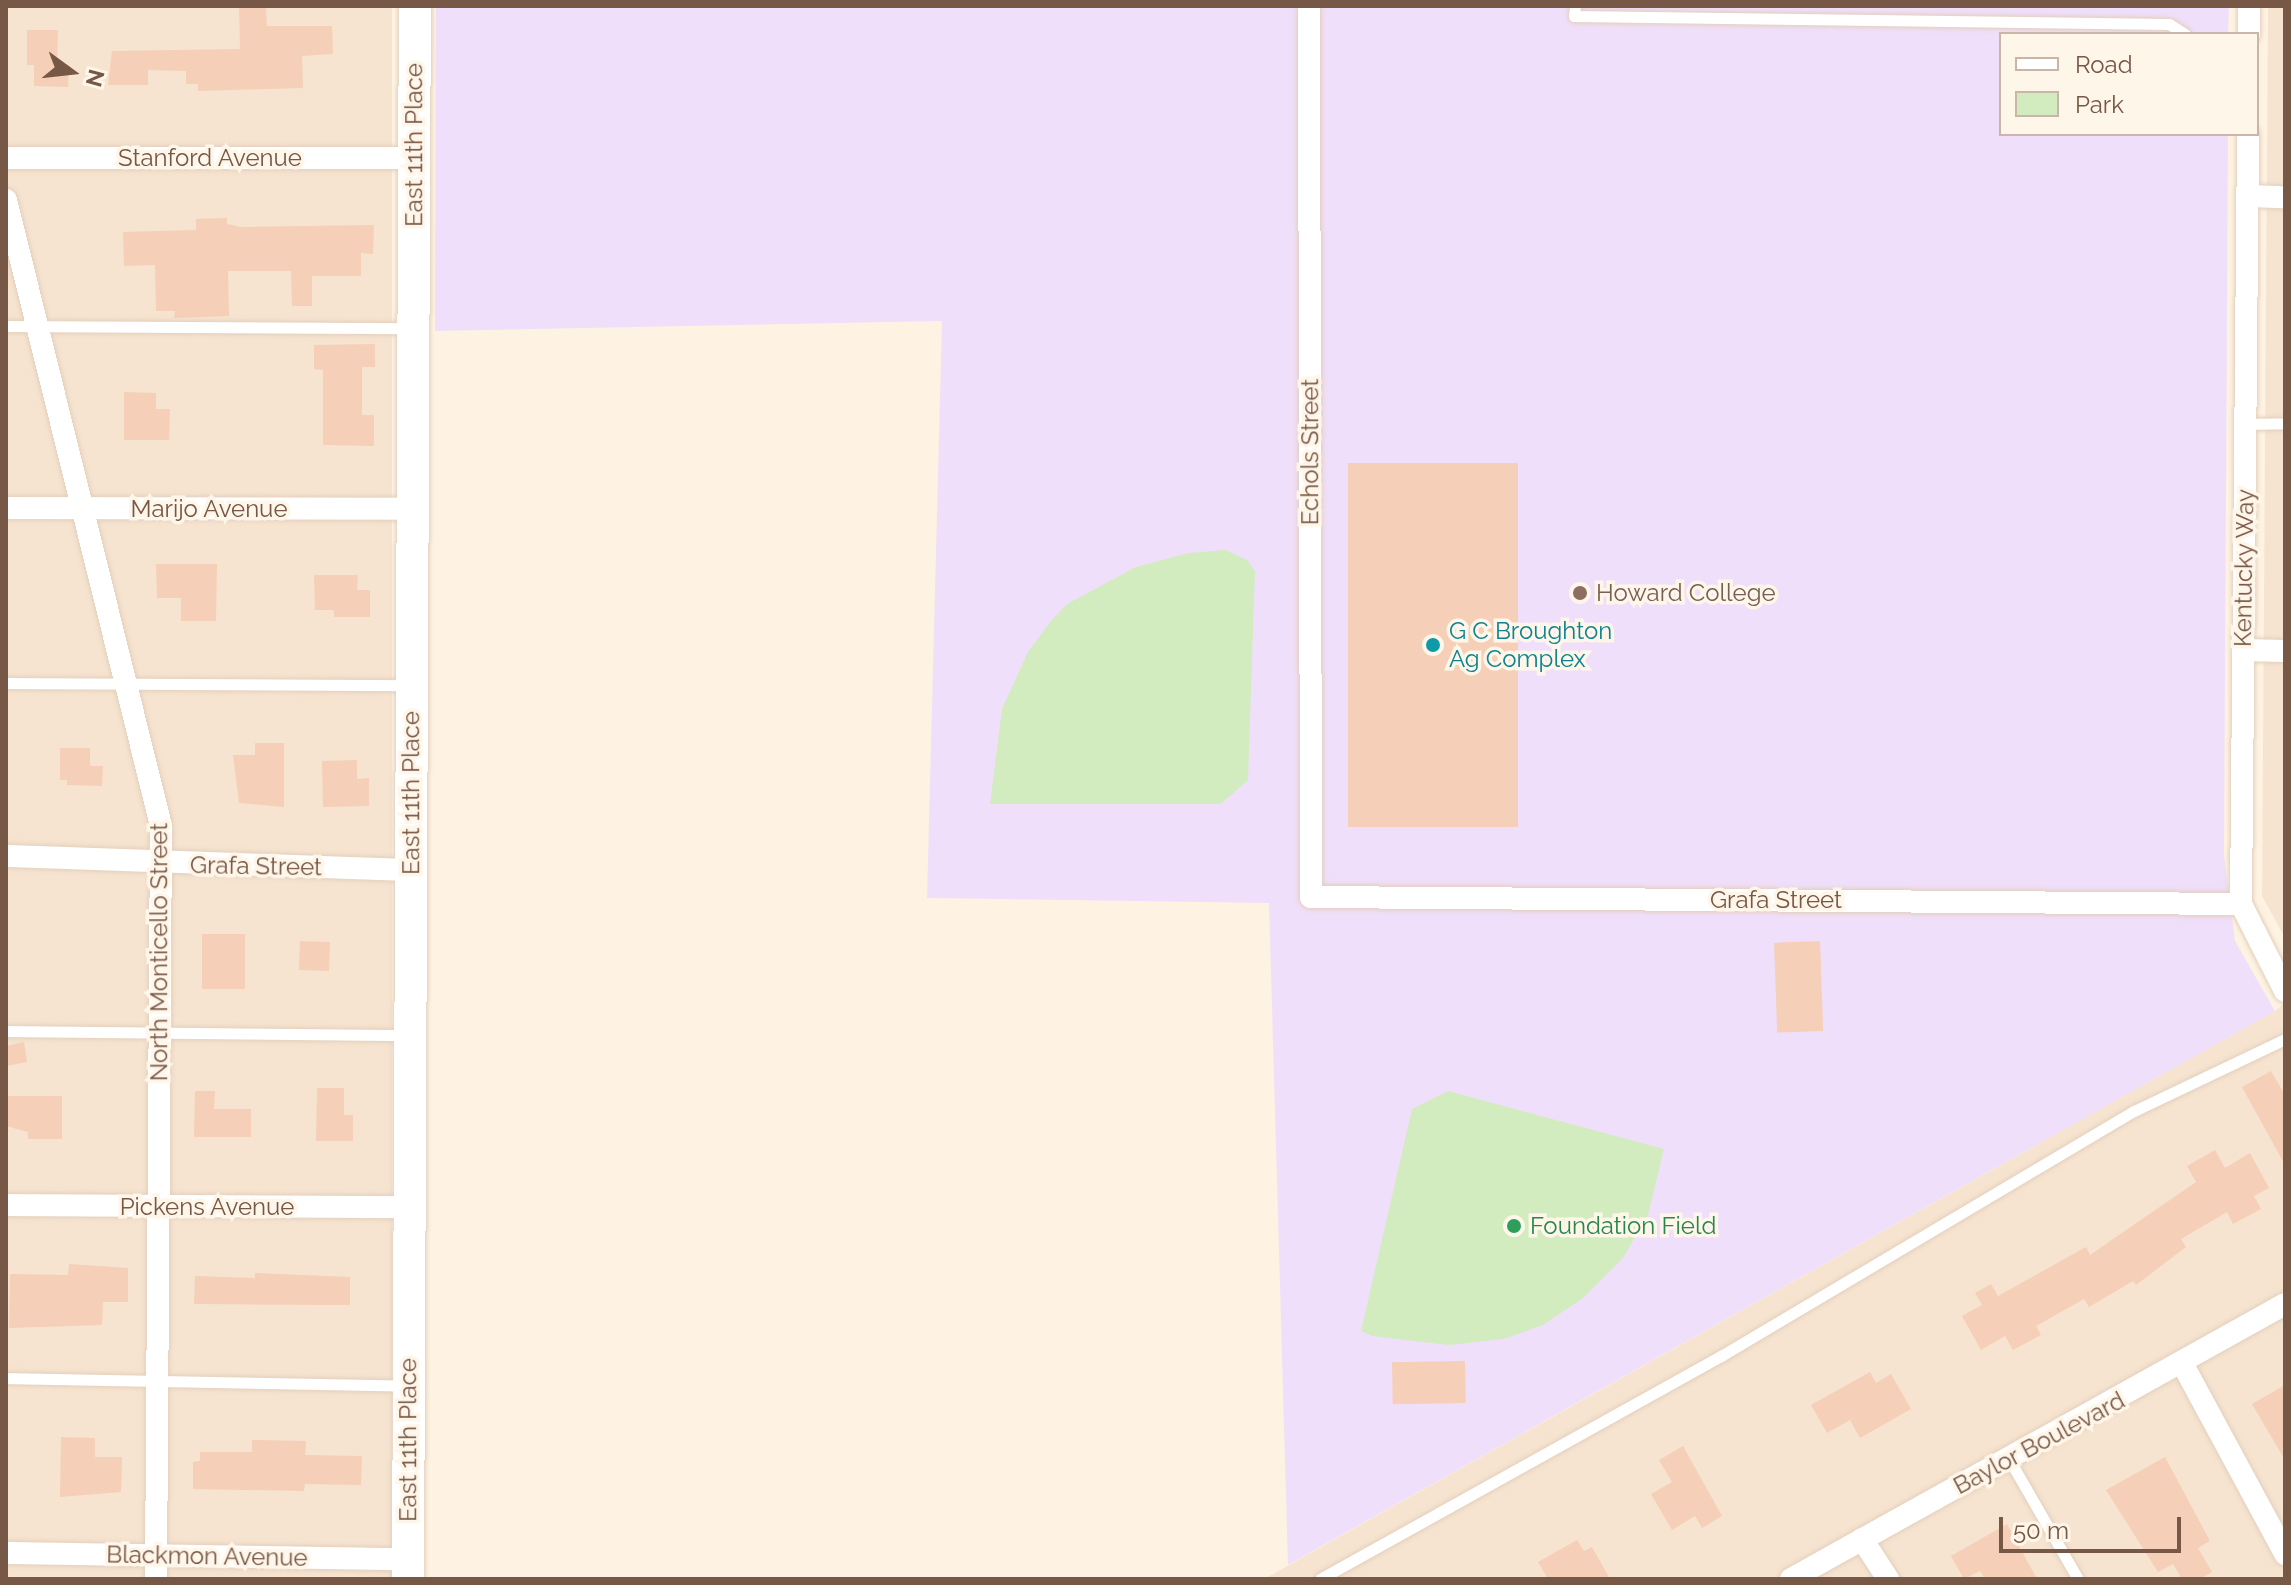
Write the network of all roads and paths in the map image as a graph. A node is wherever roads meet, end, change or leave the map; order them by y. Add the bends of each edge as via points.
1 (415, 6) edge
2 (1309, 6) edge
3 (1575, 6) edge
4 (2249, 6) edge
5 (2182, 32) edge
6 (2249, 32) edge
7 (2248, 136) edge
8 (6, 158) edge
9 (414, 158) junction
10 (2248, 196) junction
11 (2285, 197) edge
12 (6, 200) edge
13 (39, 325) junction
14 (6, 326) edge
15 (413, 328) junction
16 (2285, 423) edge
17 (2246, 424) junction
18 (6, 508) edge
19 (86, 509) junction
20 (412, 509) junction
21 (2243, 650) junction
22 (2285, 651) edge
23 (6, 683) edge
24 (127, 683) junction
25 (411, 685) junction
26 (6, 856) edge
27 (162, 864) junction
28 (411, 870) junction
29 (1311, 897) joint
30 (2241, 904) junction
31 (2285, 991) edge
32 (6, 1031) edge
33 (160, 1032) junction
34 (409, 1035) junction
35 (2285, 1039) edge
36 (6, 1205) edge
37 (158, 1207) junction
38 (408, 1207) junction
39 (2285, 1304) edge
40 (2183, 1365) junction
41 (6, 1378) edge
42 (157, 1382) junction
43 (408, 1386) junction
44 (2009, 1459) junction
45 (2278, 1522) edge
46 (1862, 1539) junction
47 (6, 1553) edge
48 (2285, 1554) edge
49 (156, 1555) junction
50 (408, 1569) edge
51 (156, 1579) edge
52 (1320, 1579) edge
53 (1791, 1579) edge
54 (1888, 1579) edge
55 (2078, 1579) edge

1 - 9 street, East 11th Place
2 - 29 street, Echols Street
3 - 5 lane via 1574,16 2169,24
4 - 6 street
7 - 10 street, Kentucky Way
8 - 9 street, Stanford Avenue
9 - 15 street, East 11th Place
10 - 11 street
10 - 17 street, Kentucky Way
12 - 13 street, North Monticello Street
13 - 14 lane
13 - 15 lane
13 - 19 street, North Monticello Street
15 - 20 street, East 11th Place
16 - 17 lane
17 - 21 street, Kentucky Way
18 - 19 street, Marijo Avenue
19 - 20 street, Marijo Avenue
19 - 24 street, North Monticello Street
20 - 25 street, East 11th Place
21 - 22 street
21 - 30 street, Kentucky Way
23 - 24 lane
24 - 25 lane
24 - 27 street, North Monticello Street via 161,826
25 - 28 street, East 11th Place
26 - 27 street, Grafa Street via 125,857
27 - 28 street, Grafa Street
27 - 33 street, North Monticello Street
28 - 34 street, East 11th Place
29 - 30 street, Grafa Street
30 - 31 street, Kentucky Way
32 - 33 lane
33 - 34 lane
33 - 37 street, North Monticello Street
34 - 38 street, East 11th Place
35 - 52 lane via 2134,1111 1721,1356
36 - 37 street, Pickens Avenue
37 - 38 street, Pickens Avenue
37 - 42 street, North Monticello Street
38 - 43 street, East 11th Place
39 - 40 street, Baylor Boulevard
40 - 44 street, Baylor Boulevard
40 - 45 street
41 - 42 lane
42 - 43 lane
42 - 49 street, North Monticello Street
43 - 50 street, East 11th Place
44 - 46 street, Baylor Boulevard
44 - 55 lane
45 - 48 street
46 - 53 street, Baylor Boulevard
46 - 54 street
47 - 49 street, Blackmon Avenue
49 - 50 street, Blackmon Avenue
49 - 51 street, North Monticello Street

